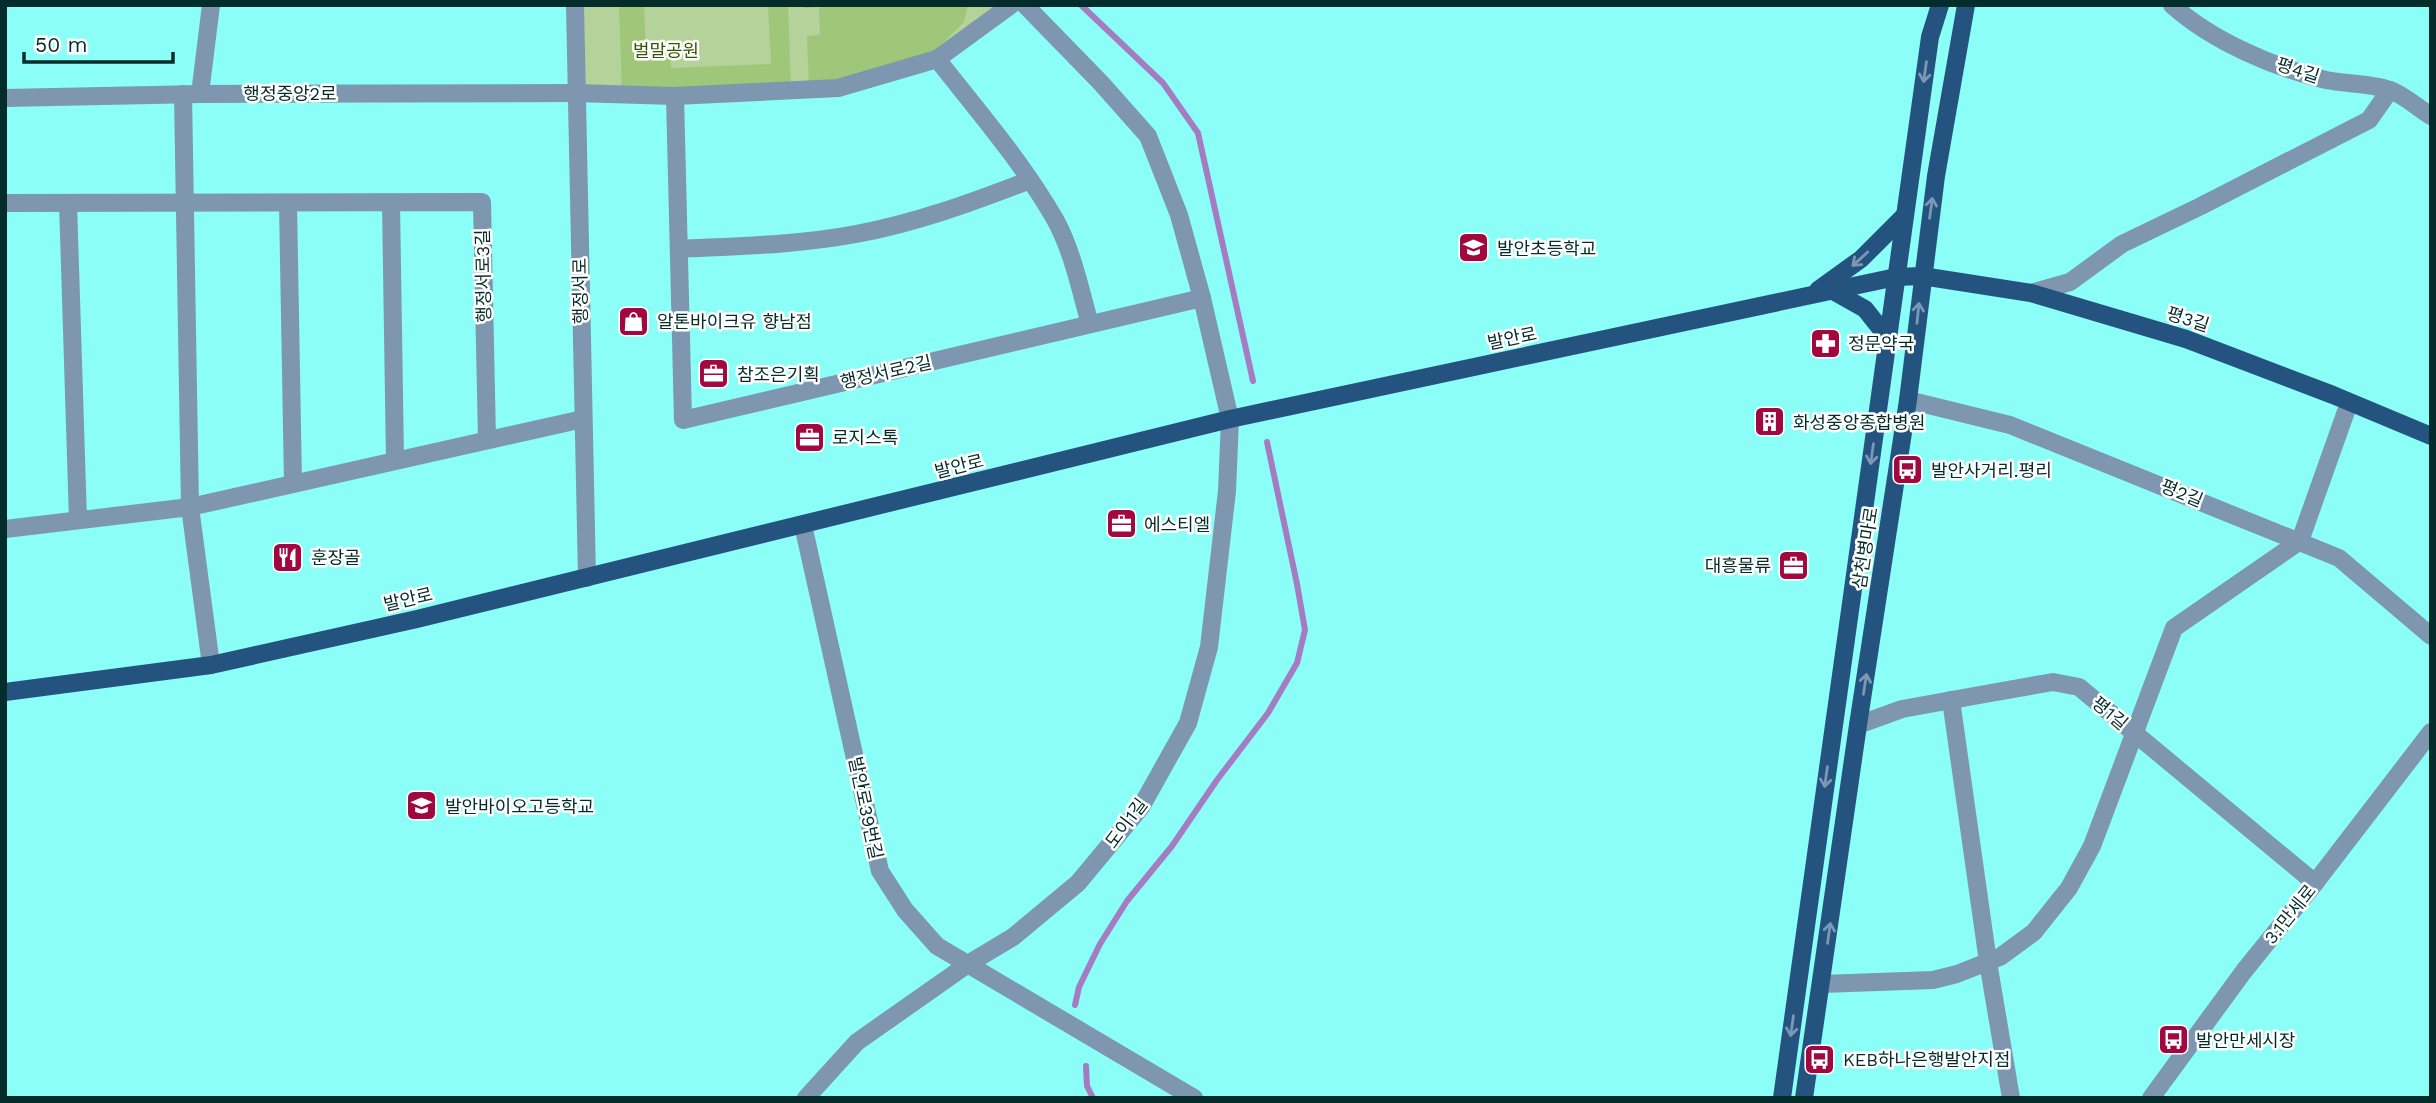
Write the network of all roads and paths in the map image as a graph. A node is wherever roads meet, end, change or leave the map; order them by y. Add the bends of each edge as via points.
1 (211, 5) edge
2 (575, 5) edge
3 (1011, 5) edge
4 (1025, 5) edge
5 (1940, 5) edge
6 (1966, 5) edge
7 (2172, 5) edge
8 (937, 59) junction
9 (2390, 90) junction
10 (575, 93) junction
11 (191, 94) junction
12 (675, 96) junction
13 (5, 98) edge
14 (2431, 116) edge
15 (1030, 180) junction
16 (391, 202) junction
17 (5, 203) edge
18 (68, 203) junction
19 (185, 203) junction
20 (288, 203) junction
21 (1905, 215) junction
22 (679, 249) junction
23 (1922, 276) junction
24 (1896, 277) junction
25 (1833, 291) junction
26 (2031, 293) junction
27 (1809, 296) junction
28 (1202, 298) junction
29 (1090, 324) junction
30 (1888, 338) junction
31 (1908, 400) junction
32 (2349, 403) junction
33 (583, 419) junction
34 (1230, 419) junction
35 (2431, 436) edge
36 (487, 440) junction
37 (395, 460) junction
38 (293, 484) junction
39 (190, 507) junction
40 (78, 520) junction
41 (803, 525) junction
42 (5, 529) edge
43 (2300, 541) junction
44 (587, 578) junction
45 (2431, 636) edge
46 (211, 665) junction
47 (5, 692) edge
48 (1951, 700) junction
49 (1858, 725) junction
50 (2431, 732) edge
51 (2136, 735) junction
52 (2315, 883) junction
53 (1988, 962) junction
54 (968, 964) junction
55 (1822, 984) junction
56 (806, 1098) edge
57 (1194, 1098) edge
58 (1782, 1098) edge
59 (1804, 1098) edge
60 (2011, 1098) edge
61 (2151, 1098) edge

1 - 11 street
2 - 10 street, 행정서로
3 - 8 street
4 - 28 street via 1148,136 1179,215
5 -> 21 main road, 삼천병마로 via 1930,37
23 -> 6 main road, 삼천병마로
7 - 9 street, 평4길 via 2240,49 2290,70
8 - 12 street via 838,88
8 - 15 street
9 - 14 street, 평4길
9 - 26 street via 2368,120 2122,244 2070,282
10 - 11 street, 행정중앙2로
10 - 12 street
10 - 33 street, 행정서로
11 - 13 street, 행정중앙2로
11 - 19 street
12 - 22 street
15 - 22 street via 954,209 857,234 799,243
15 - 29 street via 1070,253
16 - 20 street, 행정서로3길
16 - 36 street, 행정서로3길 via 482,202
16 - 37 street
17 - 18 street, 행정서로3길
18 - 19 street, 행정서로3길
18 - 40 street
19 - 20 street, 행정서로3길
19 - 39 street
20 - 38 street
21 - 24 main road, 삼천병마로
21 -> 27 main road via 1861,259
22 - 29 street, 행정서로2길 via 683,420
23 - 24 main road, 발안로
23 - 26 main road, 평3길
31 -> 23 main road, 삼천병마로
24 - 25 main road, 발안로
24 - 30 main road, 삼천병마로
25 - 27 main road, 발안로
25 - 30 main road via 1865,309
26 - 32 main road, 평3길 via 2186,339
27 - 34 main road, 발안로
28 - 29 street, 행정서로2길
28 - 34 street
30 -> 58 main road, 삼천병마로
31 - 43 street, 평2길 via 2010,425
49 -> 31 main road, 삼천병마로
32 - 35 main road, 평3길
32 - 43 street
33 - 36 street
33 - 44 street, 행정서로
34 - 41 main road, 발안로
34 - 54 street, 도이1길 via 1227,491 1209,648 1188,723 1141,807 1078,883 1013,937
36 - 37 street
37 - 38 street
38 - 39 street
39 - 40 street
39 - 46 street
40 - 42 street
41 - 44 main road, 발안로
41 - 54 street, 발안로39번길 via 880,872 937,946
43 - 45 street, 평2길 via 2339,558
43 - 51 street via 2174,628
44 - 46 main road, 발안로
46 - 47 main road, 발안로
48 - 49 street, 평1길 via 1902,709
48 - 51 street, 평1길 via 2053,682 2079,687
48 - 53 street
55 -> 49 main road, 삼천병마로
50 - 52 street, 3.1만세로
51 - 52 street, 평1길
51 - 53 street via 2092,846 2069,888 2034,932
52 - 61 street, 3.1만세로
53 - 55 street via 1933,980
53 - 60 street
54 - 56 street, 도이1길 via 857,1042
54 - 57 street, 발안로39번길
55 - 59 main road, 삼천병마로

